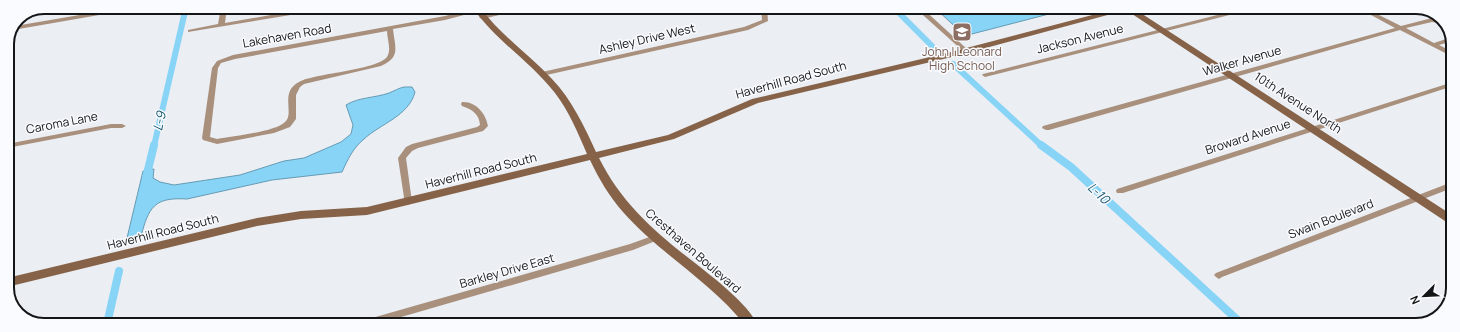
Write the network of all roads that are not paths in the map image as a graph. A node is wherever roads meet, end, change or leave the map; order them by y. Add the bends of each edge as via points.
1 (97, 14) edge
2 (223, 14) edge
3 (288, 14) edge
4 (464, 14) edge
5 (480, 14) edge
6 (764, 14) edge
7 (924, 14) edge
8 (1104, 14) edge
9 (1136, 14) edge
10 (1226, 14) edge
11 (1373, 14) edge
12 (1434, 20) edge
13 (221, 26) junction
14 (20, 27) edge
15 (1400, 28) junction
16 (390, 29) junction
17 (1161, 30) junction
18 (190, 31) dead end
19 (1446, 41) edge
20 (1434, 45) junction
21 (965, 50) junction
22 (1446, 51) edge
23 (542, 74) junction
24 (985, 75) dead end
25 (1232, 75) junction
26 (1446, 86) edge
27 (465, 104) dead end
28 (122, 126) dead end
29 (1046, 128) dead end
30 (1314, 129) junction
31 (14, 145) edge
32 (593, 156) junction
33 (1446, 187) edge
34 (1120, 191) dead end
35 (1419, 198) junction
36 (408, 202) junction
37 (1446, 216) edge
38 (655, 238) junction
39 (1219, 275) dead end
40 (14, 281) edge
41 (386, 318) edge
42 (745, 318) edge

1 - 14 street
2 - 13 street
3 - 13 street
4 - 16 street, Lakehaven Road
5 - 23 street, Cresthaven Boulevard via 495,32
6 - 23 street, Ashley Drive West via 765,21 746,29
7 - 21 street
8 - 21 street, Haverhill Road South
9 - 17 street, 10th Avenue North
10 - 17 street, Jackson Avenue
11 - 15 street
12 - 15 street, Walker Avenue
13 - 18 street
15 - 20 street
15 - 25 street, Walker Avenue
16 - 16 street, Lakehaven Road via 392,55 386,63 309,80 295,86 292,119 287,125 274,131 222,142 208,141 206,136 214,75 219,62 233,57
17 - 24 street, Jackson Avenue
17 - 25 street, 10th Avenue North
19 - 20 street
20 - 22 street
21 - 32 street, Haverhill Road South via 755,101 681,134
23 - 32 street, Cresthaven Boulevard via 568,106
25 - 29 street, Walker Avenue
25 - 30 street, 10th Avenue North
26 - 30 street, Broward Avenue
27 - 36 street via 477,109 483,117 484,126 472,132 409,149 402,158
28 - 31 street, Caroma Lane
30 - 34 street, Broward Avenue
30 - 35 street, 10th Avenue North
32 - 36 street, Haverhill Road South
32 - 38 street, Cresthaven Boulevard via 618,198
33 - 35 street, Swain Boulevard
35 - 37 street, 10th Avenue North
35 - 39 street, Swain Boulevard
36 - 40 street, Haverhill Road South via 367,210 272,220
38 - 41 street, Barkley Drive East via 633,247
38 - 42 street, Cresthaven Boulevard via 715,286

